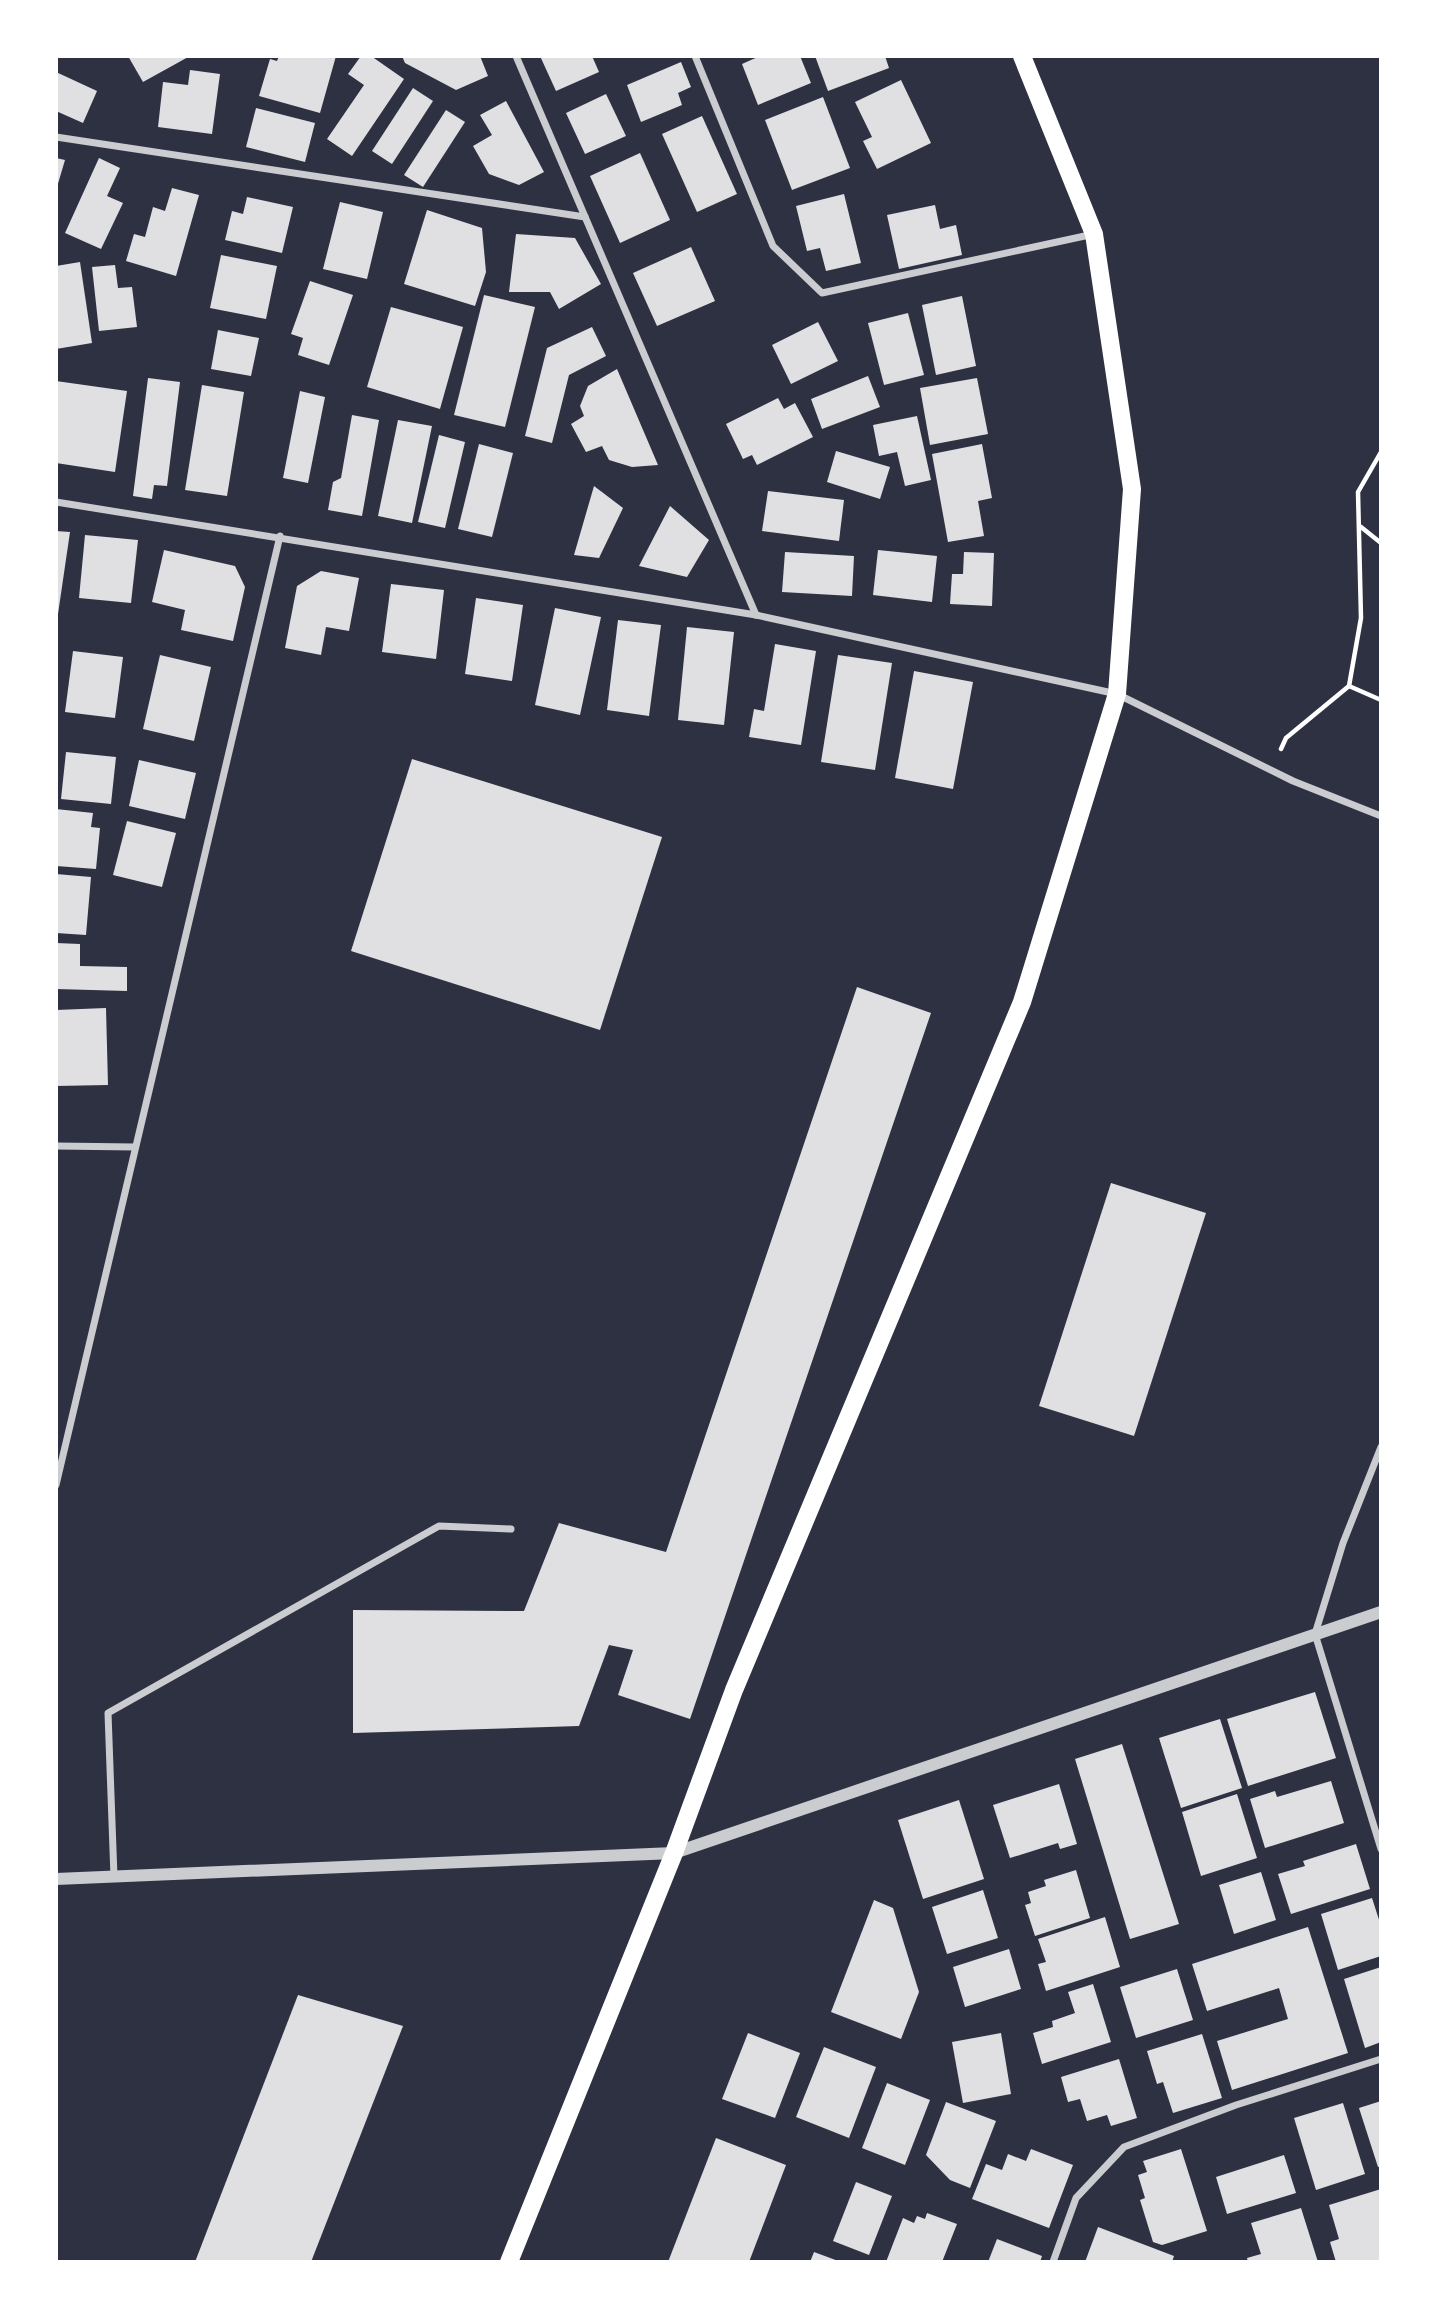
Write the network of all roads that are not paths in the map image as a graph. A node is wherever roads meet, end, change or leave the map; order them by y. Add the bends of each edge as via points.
1 (516, 56) edge
2 (695, 56) edge
3 (1022, 56) edge
4 (56, 138) edge
5 (585, 217) junction
6 (1094, 234) junction
7 (56, 502) edge
8 (280, 536) junction
9 (756, 615) junction
10 (1117, 694) junction
11 (1381, 816) edge
12 (56, 1146) edge
13 (135, 1147) junction
14 (1381, 1447) edge
15 (56, 1485) edge
16 (511, 1529) dead end
17 (1381, 1612) edge
18 (1315, 1634) junction
19 (1381, 1849) edge
20 (674, 1853) junction
21 (114, 1877) junction
22 (56, 1879) edge
23 (1381, 2059) edge
24 (509, 2262) edge
25 (1053, 2262) edge

1 - 5 street
2 - 6 street via 773,246 822,293
3 - 6 main road
4 - 5 street
5 - 9 street
6 - 10 main road via 1132,489
7 - 8 street
8 - 9 street
8 - 13 street
9 - 10 street
10 - 11 street via 1273,771
10 - 20 main road via 1022,1002 734,1690
12 - 13 street
13 - 15 street
14 - 18 street via 1343,1543
16 - 21 street via 439,1525 108,1713
17 - 18 street
18 - 19 street
18 - 20 street
20 - 21 street
20 - 24 main road
21 - 22 street
23 - 25 street via 1124,2147 1076,2198

